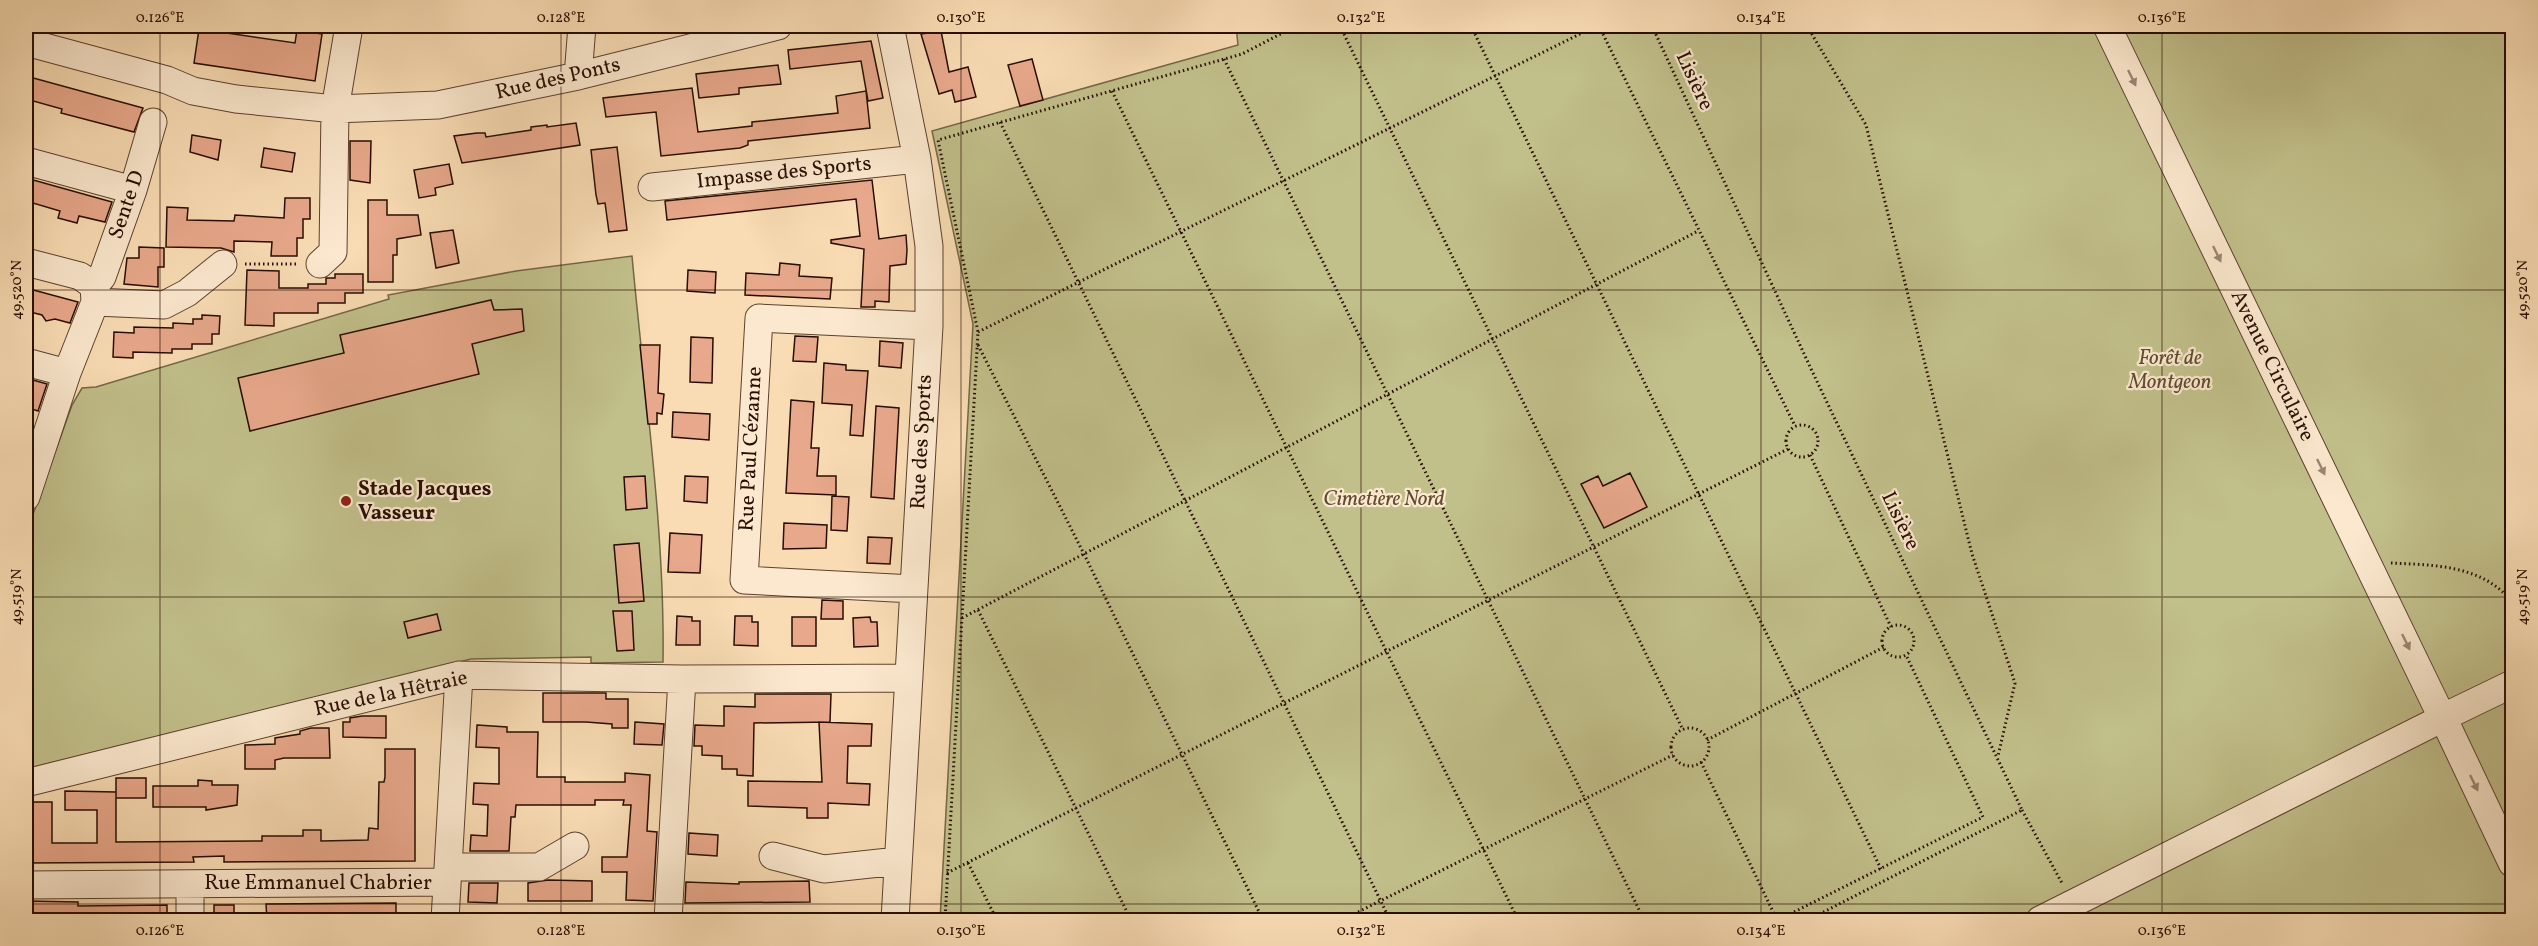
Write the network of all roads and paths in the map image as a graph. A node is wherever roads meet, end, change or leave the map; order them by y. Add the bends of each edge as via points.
1 (349, 26) edge
2 (582, 26) edge
3 (778, 26) edge
4 (890, 26) edge
5 (1296, 26) edge
6 (1340, 26) edge
7 (1471, 26) edge
8 (1597, 26) edge
9 (1652, 26) edge
10 (1807, 26) edge
11 (2107, 26) edge
12 (26, 42) edge
13 (1224, 59) junction
14 (1495, 75) junction
15 (578, 76) junction
16 (1112, 91) junction
17 (335, 109) junction
18 (153, 122) dead end
19 (1000, 122) junction
20 (1390, 128) junction
21 (917, 159) junction
22 (26, 161) edge
23 (1283, 181) junction
24 (652, 187) dead end
25 (133, 190) junction
26 (1698, 231) junction
27 (1180, 232) junction
28 (26, 262) edge
29 (223, 264) joint
30 (320, 264) joint
31 (1077, 283) junction
32 (1596, 284) junction
33 (95, 294) junction
34 (929, 326) junction
35 (978, 332) junction
36 (1492, 338) junction
37 (978, 344) junction
38 (26, 362) edge
39 (68, 373) junction
40 (1387, 394) junction
41 (1795, 426) junction
42 (1286, 448) junction
43 (1788, 449) junction
44 (1810, 455) junction
45 (32, 460) edge
46 (1698, 495) junction
47 (26, 497) edge
48 (1184, 502) junction
49 (1595, 547) junction
50 (1084, 554) junction
51 (2366, 561) junction
52 (913, 589) junction
53 (1487, 601) junction
54 (2512, 602) edge
55 (978, 609) junction
56 (962, 618) junction
57 (1891, 627) junction
58 (1884, 647) junction
59 (1386, 652) junction
60 (1906, 655) junction
61 (459, 675) junction
62 (909, 678) junction
63 (682, 679) junction
64 (2512, 684) edge
65 (1796, 694) junction
66 (1284, 703) junction
67 (2443, 718) junction
68 (1683, 730) junction
69 (1707, 740) junction
70 (1182, 755) junction
71 (1673, 755) junction
72 (1997, 758) junction
73 (1701, 762) junction
74 (26, 783) edge
75 (1585, 799) junction
76 (1076, 808) junction
77 (2022, 810) junction
78 (575, 846) dead end
79 (1483, 850) junction
80 (772, 856) dead end
81 (898, 861) junction
82 (968, 863) junction
83 (2512, 863) edge
84 (1881, 869) junction
85 (947, 873) junction
86 (447, 875) junction
87 (190, 884) junction
88 (26, 885) edge
89 (1380, 901) junction
90 (2073, 904) junction
91 (190, 921) edge
92 (445, 921) edge
93 (668, 921) edge
94 (895, 921) edge
95 (945, 921) edge
96 (997, 921) edge
97 (1131, 921) edge
98 (1263, 921) edge
99 (1342, 921) edge
100 (1390, 921) edge
101 (1518, 921) edge
102 (1644, 921) edge
103 (1778, 921) edge
104 (1808, 921) edge
105 (2040, 921) edge

1 - 17 street
2 - 15 street
3 - 15 street, Rue des Ponts
4 - 21 street, Rue des Sports
5 - 13 path
6 - 20 path
7 - 14 path
8 - 14 path
8 - 26 path
9 - 72 path, Lisière
10 - 72 path via 1866,125 1972,554 2015,683
11 -> 51 street, Avenue Circulaire
12 - 17 street, Rue des Ponts via 167,80 193,91
13 - 16 path
13 - 23 path
14 - 20 path
14 - 32 path
15 - 17 street, Rue des Ponts via 438,105
16 - 19 path
16 - 27 path
17 - 30 street via 333,252
18 - 25 street, Sente D
19 - 31 path
19 - 35 path via 938,140
20 - 23 path
20 - 36 path
21 - 24 street, Impasse des Sports
21 - 34 street, Rue des Sports via 929,246
22 - 25 street
23 - 27 path
23 - 40 path
25 - 33 street, Sente D
26 - 32 path
26 - 41 path
27 - 31 path
27 - 42 path
28 - 33 street via 80,276
29 - 30 path
29 - 33 street via 187,293 164,305
31 - 35 path
31 - 48 path
32 - 36 path
32 - 46 path
33 - 39 street, Sente D
34 - 52 street, Rue des Sports
34 - 52 street, Rue Paul Cézanne via 759,318 758,330 744,580
35 - 37 path
36 - 40 path
36 - 49 path
37 - 50 path
37 - 56 path
38 - 39 street
39 - 45 street, Sente D
40 - 42 path
40 - 53 path
41 - 43 path via 1786,437
41 - 44 path via 1808,426 1816,435 1816,447
42 - 48 path
42 - 59 path
43 - 44 path via 1797,456
43 - 46 path
44 - 57 path
45 - 47 street, Sente D
46 - 49 path
46 - 65 path
48 - 50 path
48 - 66 path
49 - 53 path
49 - 68 path
50 - 55 path
50 - 70 path
51 - 54 path via 2452,566 2493,583
51 -> 67 street, Avenue Circulaire
52 - 62 street, Rue des Sports
53 - 59 path
53 - 75 path
55 - 56 path
55 - 76 path
56 - 85 path
57 - 58 path via 1883,637
57 - 60 path via 1904,626 1913,635 1913,647
58 - 60 path via 1893,656
58 - 65 path
59 - 66 path
59 - 79 path
60 - 84 path via 1983,818
61 - 63 street, Rue de la Hêtraie
61 - 74 street, Rue de la Hêtraie
61 - 86 street
62 - 63 street, Rue de la Hêtraie
62 - 81 street, Rue des Sports
63 - 93 street
64 - 67 street
65 - 69 path
65 - 84 path
66 - 70 path
66 - 89 path
67 -> 83 street, Avenue Circulaire
67 - 90 street
68 - 69 path via 1699,730
68 - 71 path via 1673,739
69 - 73 path via 1707,754
70 - 76 path
70 - 98 path
71 - 73 path via 1682,764
71 - 75 path
72 - 77 path, Lisière
73 - 103 path
75 - 79 path
75 - 102 path
76 - 82 path
76 - 97 path
77 - 90 path, Lisière
77 - 104 path
78 - 86 street, Rue Emmanuel Chabrier via 539,867
79 - 89 path
79 - 101 path
80 - 81 street via 824,869
81 - 94 street, Rue des Sports
82 - 85 path
82 - 96 path
84 - 103 path
85 - 95 path
86 - 87 street, Rue Emmanuel Chabrier
86 - 92 street
87 - 88 street, Rue Emmanuel Chabrier
87 - 91 street, Rue Emmanuel Chabrier
89 - 99 path
89 - 100 path
90 - 105 street

